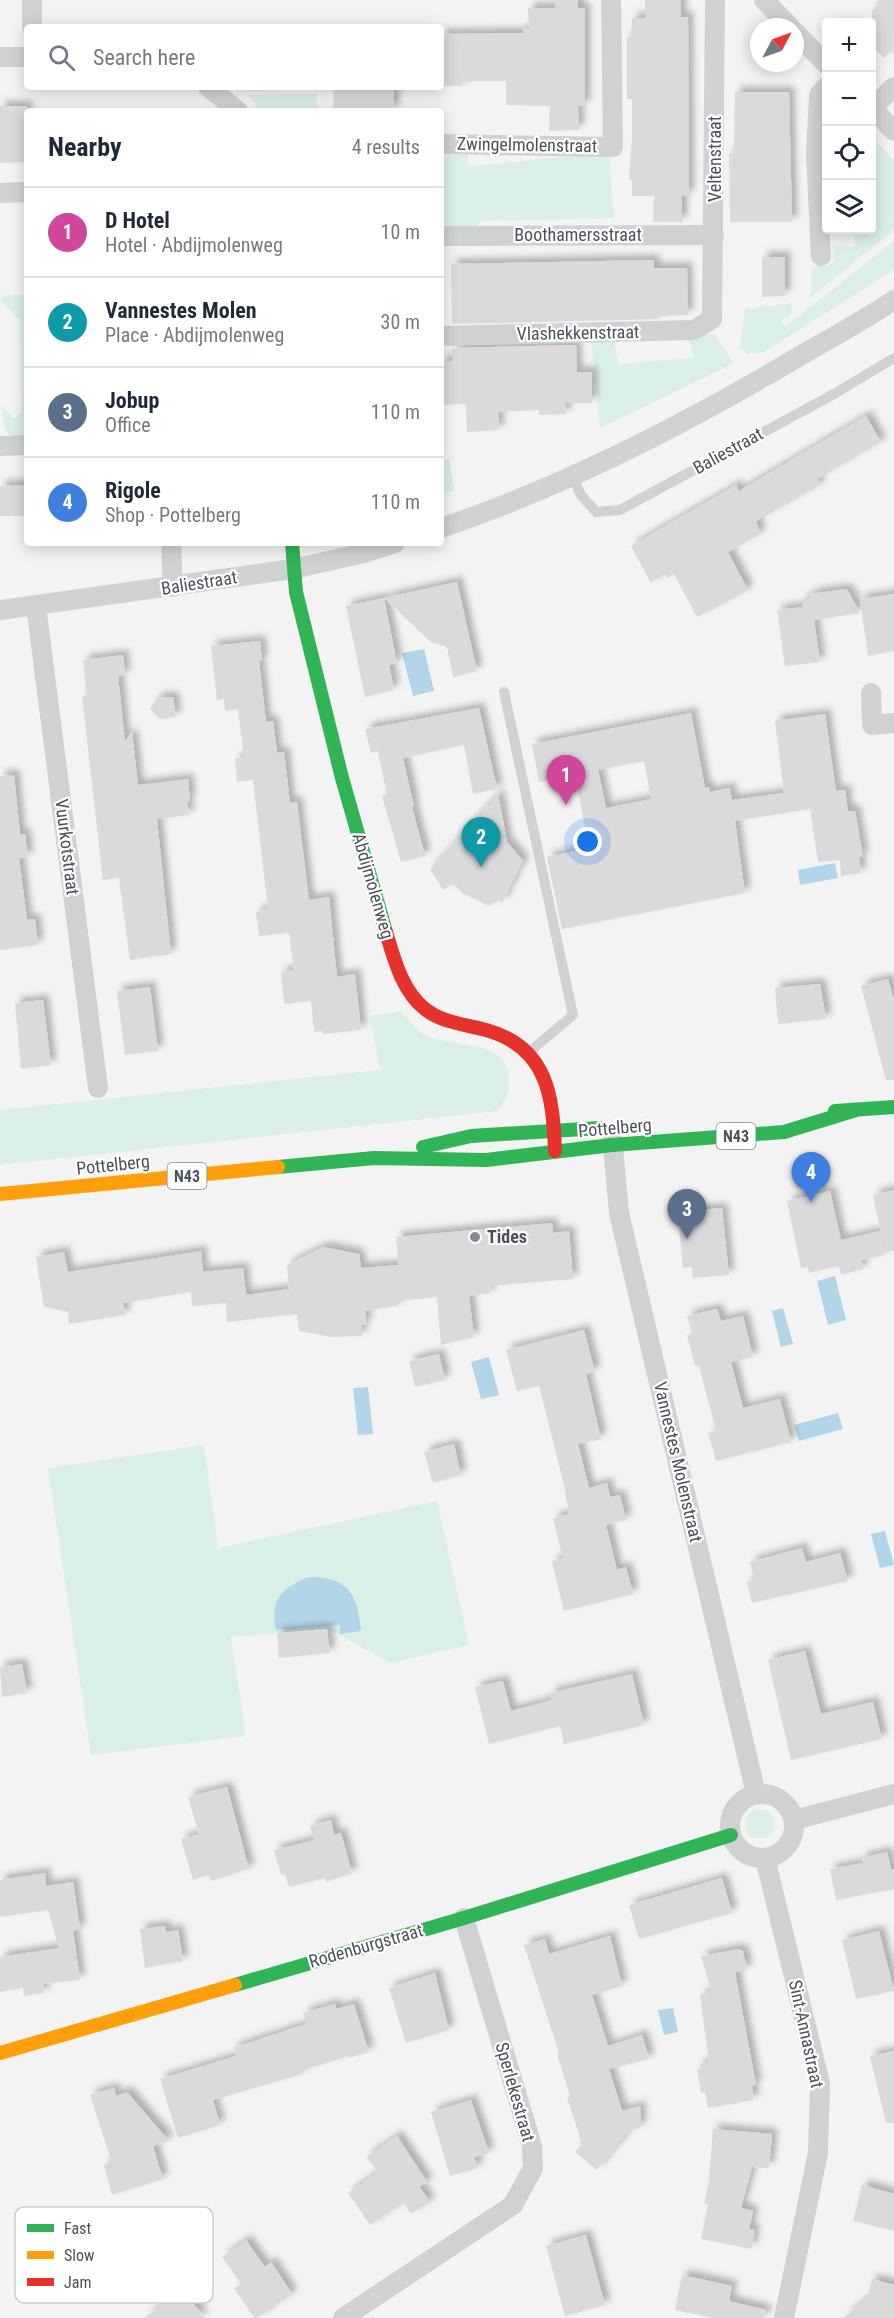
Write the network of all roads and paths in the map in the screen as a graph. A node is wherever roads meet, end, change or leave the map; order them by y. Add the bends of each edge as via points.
1 (32, 0) edge
2 (611, 0) edge
3 (715, 0) edge
4 (764, 0) edge
5 (781, 18) edge
6 (32, 24) edge
7 (804, 41) edge
8 (0, 57) edge
9 (24, 57) edge
10 (822, 60) edge
11 (894, 87) edge
12 (212, 90) edge
13 (822, 92) edge
14 (876, 104) edge
15 (234, 108) edge
16 (876, 112) edge
17 (894, 131) edge
18 (444, 144) edge
19 (24, 192) edge
20 (0, 193) edge
21 (714, 235) junction
22 (444, 236) edge
23 (821, 256) dead end
24 (894, 300) edge
25 (712, 319) joint
26 (444, 336) edge
27 (894, 358) edge
28 (24, 445) edge
29 (0, 446) edge
30 (572, 477) junction
31 (444, 527) edge
32 (171, 546) edge
33 (292, 546) edge
34 (387, 546) edge
35 (293, 569) junction
36 (173, 587) junction
37 (36, 606) junction
38 (0, 610) edge
39 (504, 692) dead end
40 (871, 693) dead end
41 (894, 723) edge
42 (527, 1054) junction
43 (98, 1088) dead end
44 (894, 1107) edge
45 (856, 1110) junction
46 (805, 1111) dead end
47 (554, 1129) junction
48 (616, 1133) junction
49 (555, 1151) junction
50 (374, 1158) junction
51 (0, 1194) edge
52 (756, 1794) junction
53 (894, 1794) edge
54 (794, 1820) junction
55 (731, 1835) junction
56 (765, 1858) junction
57 (464, 1918) junction
58 (0, 2053) edge
59 (343, 2318) edge
60 (783, 2318) edge

1 - 6 street
2 - 18 street, Zwingelmolenstraat via 613,147
3 - 21 street, Veltenstraat
4 - 5 street
7 - 10 street
8 - 9 street
11 - 14 street
12 - 15 street
13 - 23 street via 816,154
16 - 17 street
19 - 20 street
21 - 22 street, Boothamersstraat
21 - 25 street, Veltenstraat
24 - 30 street via 756,381
25 - 26 street, Vlashekkenstraat via 694,330
27 - 30 lane, Baliestraat via 620,510 596,512
28 - 29 street
30 - 31 street
32 - 36 street
33 - 35 street, Abdijmolenweg
34 - 35 street, Baliestraat
35 - 36 street, Baliestraat
35 - 42 street, Abdijmolenweg via 342,778 405,986 426,1011 499,1034
36 - 37 street, Baliestraat
37 - 38 street, Baliestraat
37 - 43 street, Vuurkotstraat
39 - 42 lane via 573,1015
40 - 41 street via 872,725
42 - 47 street, Abdijmolenweg via 551,1095
44 - 45 street, Pottelberg / N43
45 - 46 street, Pottelberg / N43
45 - 48 street, Pottelberg / N43 via 784,1131
47 - 48 street, Pottelberg / N43
47 - 49 street, Abdijmolenweg
47 - 50 street, Pottelberg / N43 via 471,1136
48 - 49 street, Pottelberg / N43
48 - 52 street, Vannestes Molenstraat via 619,1213
49 - 50 street, Pottelberg / N43 via 486,1160
50 - 51 street, Pottelberg / N43
52 - 54 street via 771,1795 784,1803
52 - 55 street via 738,1804 731,1817
53 - 54 street
54 - 56 street via 788,1845 780,1853
55 - 56 street via 746,1854
55 - 57 street, Rodenburgstraat
56 - 60 street, Sint-Annastraat via 820,2083 818,2153
57 - 58 street, Rodenburgstraat
57 - 59 street, Sperlekestraat via 532,2146 533,2168 513,2205

